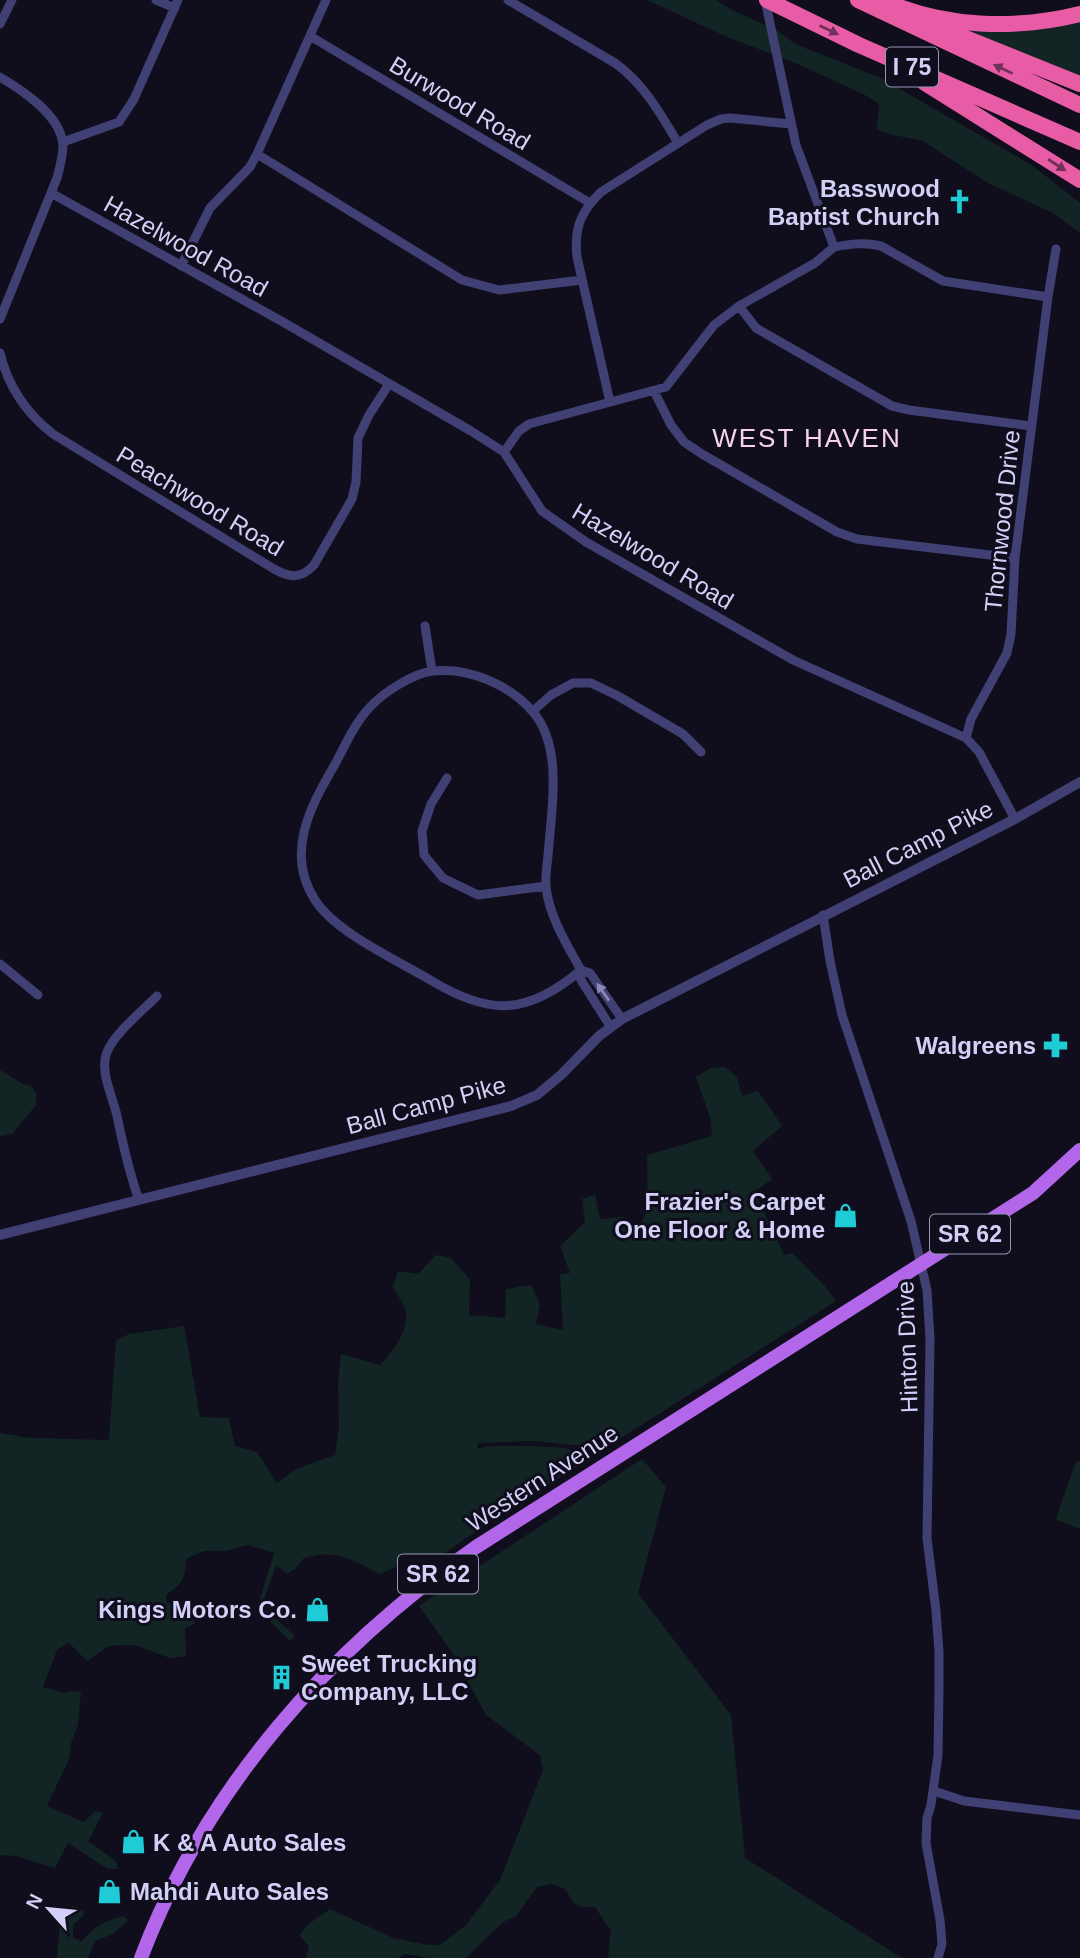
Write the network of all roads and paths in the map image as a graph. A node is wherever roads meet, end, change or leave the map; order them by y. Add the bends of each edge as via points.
1 (12, 0) edge
2 (156, 0) edge
3 (326, 0) edge
4 (508, 0) edge
5 (766, 0) edge
6 (858, 0) edge
7 (889, 3) edge
8 (176, 4) edge
9 (1080, 14) edge
10 (0, 24) edge
11 (310, 36) junction
12 (859, 45) junction
13 (0, 76) edge
14 (1080, 85) edge
15 (1080, 105) edge
16 (790, 124) junction
17 (63, 142) junction
18 (1080, 142) edge
19 (678, 143) junction
20 (257, 154) junction
21 (1080, 180) edge
22 (51, 193) junction
23 (590, 203) junction
24 (834, 247) junction
25 (1056, 249) dead end
26 (181, 266) junction
27 (582, 280) junction
28 (1048, 298) junction
29 (739, 306) junction
30 (0, 319) edge
31 (0, 353) edge
32 (389, 384) junction
33 (654, 391) junction
34 (610, 402) junction
35 (1031, 426) junction
36 (504, 452) junction
37 (1014, 558) junction
38 (425, 626) dead end
39 (432, 671) junction
40 (533, 711) junction
41 (966, 738) junction
42 (701, 752) dead end
43 (447, 778) dead end
44 (1080, 782) edge
45 (1015, 819) junction
46 (546, 886) junction
47 (823, 915) junction
48 (0, 964) edge
49 (581, 970) junction
50 (38, 995) dead end
51 (157, 996) dead end
52 (622, 1019) junction
53 (610, 1026) junction
54 (1080, 1150) edge
55 (139, 1200) junction
56 (0, 1235) edge
57 (922, 1264) junction
58 (934, 1791) junction
59 (1080, 1815) edge
60 (141, 1958) edge
61 (938, 1958) edge

1 - 10 street
2 - 8 street
3 - 11 street
4 - 19 street via 630,74 647,92
5 -> 12 highway, I 75
5 - 16 street
15 -> 6 highway, I 75
7 - 9 highway via 937,18 985,24 1026,24
7 - 14 highway
8 - 17 street via 134,99 119,122
11 - 20 street
11 - 23 street, Burwood Road
12 - 18 highway, I 75
12 -> 21 highway
13 - 17 street via 40,105
16 - 19 street via 721,119
16 - 24 street
17 - 22 street
19 - 23 street
20 - 26 street via 210,208
20 - 27 street via 462,280 499,290
22 - 26 street, Hazelwood Road
22 - 30 street
23 - 27 street via 581,215 576,244
24 - 28 street via 859,242 881,246 943,281
24 - 29 street via 815,263
25 - 28 street, Thornwood Drive
26 - 32 street, Hazelwood Road
27 - 34 street
28 - 35 street, Thornwood Drive
29 - 33 street via 714,325 666,387
29 - 35 street via 757,328 892,406
31 - 32 street, Peachwood Road via 23,404 53,434 284,575 297,577 314,565 345,514 356,482 358,438
32 - 36 street, Hazelwood Road
33 - 34 street
33 - 37 street via 684,442 836,532 857,539
34 - 36 street via 529,424
35 - 37 street, Thornwood Drive
36 - 41 street, Hazelwood Road via 542,511 586,542 793,660
37 - 41 street, Thornwood Drive via 1007,653 971,719
38 - 39 street
39 - 40 street via 491,681
39 - 49 street via 394,687 361,717 306,820 302,851 308,888 341,926 453,993 482,1005 526,1003
40 - 42 street via 573,683 591,683 683,734
40 - 46 street via 553,755
41 - 45 street, Hazelwood Road via 979,752
43 - 46 street via 422,831 424,855 443,878 478,895
44 - 45 street, Ball Camp Pike
45 - 47 street, Ball Camp Pike
46 - 49 street via 552,911
47 - 52 street, Ball Camp Pike
47 - 57 street, Hinton Drive via 842,1015
48 - 50 street
52 -> 49 street via 590,973
49 - 53 street via 581,980
51 - 55 street via 112,1043 105,1059 122,1146
52 - 53 street, Ball Camp Pike
53 - 55 street, Ball Camp Pike via 537,1095 511,1106
54 - 57 main road, Western Avenue / SR 62 via 1033,1193
55 - 56 street, Ball Camp Pike
57 - 58 street, Hinton Drive via 930,1339 927,1538 939,1652
57 - 60 main road, Western Avenue / SR 62 via 476,1547 382,1619 318,1680 237,1779 189,1857
58 - 59 street via 964,1801
58 - 61 street, Hinton Drive via 926,1843 940,1920

